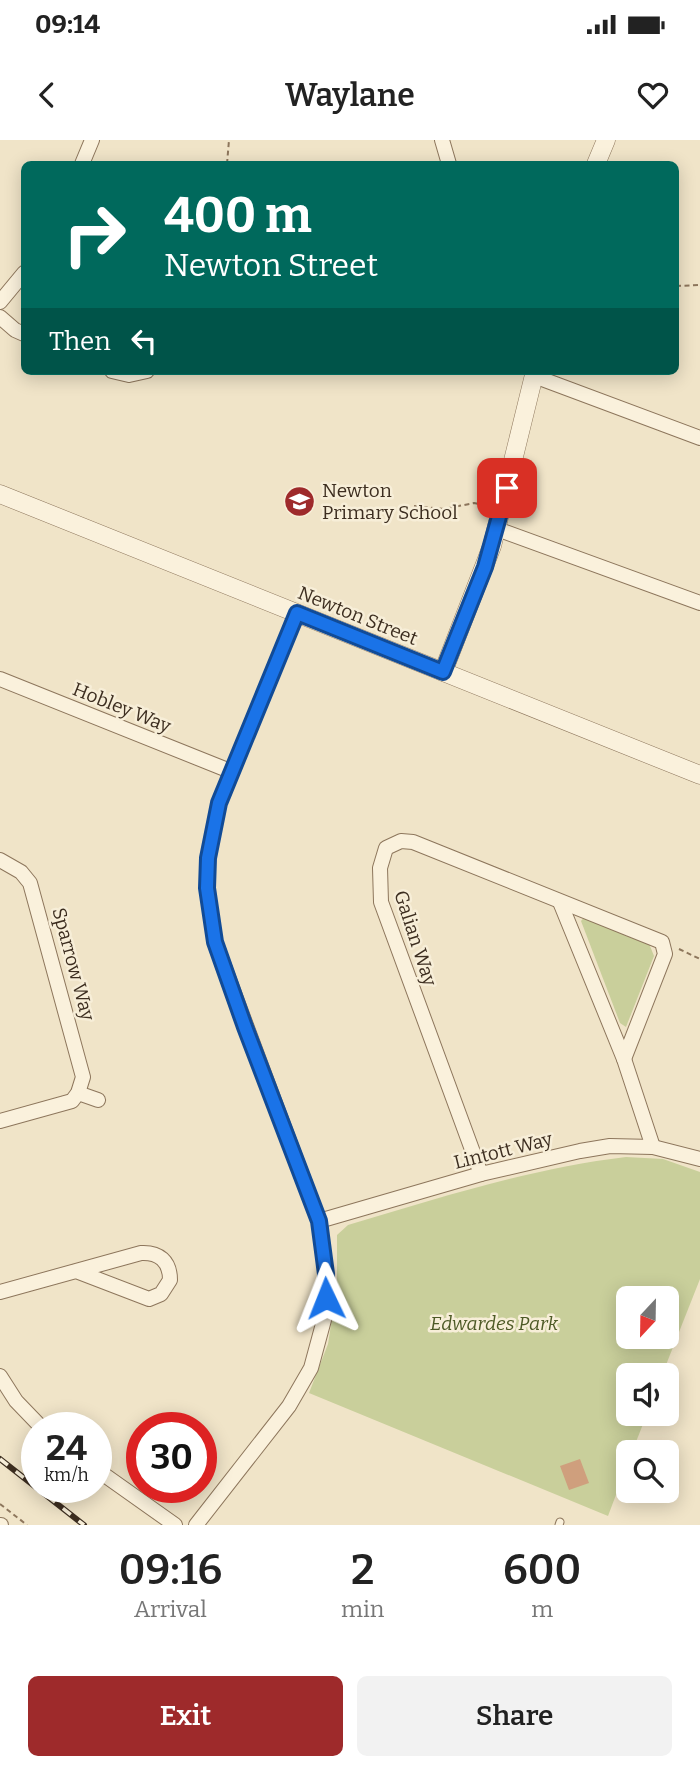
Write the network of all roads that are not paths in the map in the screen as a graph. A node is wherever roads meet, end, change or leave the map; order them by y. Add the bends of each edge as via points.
1 (92, 140) edge
2 (442, 140) edge
3 (606, 140) edge
4 (83, 161) edge
5 (448, 161) edge
6 (597, 161) edge
7 (21, 277) edge
8 (0, 302) edge
9 (0, 317) edge
10 (21, 333) edge
11 (535, 375) edge
12 (538, 375) edge
13 (700, 438) edge
14 (0, 494) edge
15 (497, 529) junction
16 (700, 603) edge
17 (297, 613) junction
18 (443, 672) junction
19 (0, 679) edge
20 (230, 771) junction
21 (700, 775) edge
22 (0, 860) edge
23 (560, 902) junction
24 (624, 1059) junction
25 (78, 1093) junction
26 (97, 1100) dead end
27 (0, 1121) edge
28 (653, 1147) junction
29 (700, 1159) edge
30 (481, 1174) junction
31 (319, 1221) junction
32 (76, 1271) junction
33 (0, 1292) edge
34 (0, 1376) edge
35 (27, 1412) edge
36 (112, 1480) edge
37 (175, 1525) edge
38 (196, 1525) edge

1 - 4 street
2 - 5 street
3 - 6 street
7 - 8 street
9 - 10 street
11 - 15 street
12 - 13 street
14 - 17 street, Newton Street
15 - 16 street
15 - 18 street
17 - 18 street, Newton Street
17 - 20 street
18 - 21 street, Newton Street
19 - 20 street, Hobley Way
20 - 31 street via 211,831 208,858 215,942
22 - 25 street, Sparrow Way via 21,872 37,900 82,1069
23 - 24 street
23 - 24 street, Galian Way via 657,939 664,947
23 - 30 street, Galian Way via 413,842 394,844 383,855 379,886 385,916
24 - 28 street
25 - 26 street
25 - 27 street via 64,1104
28 - 29 street, Lintott Way
28 - 30 street, Lintott Way via 610,1146
30 - 31 street, Lintott Way
31 - 38 street via 326,1298 311,1368 289,1406
32 - 32 street via 152,1252 167,1263 170,1280 161,1294 149,1299
32 - 33 street
34 - 35 street
36 - 37 street

